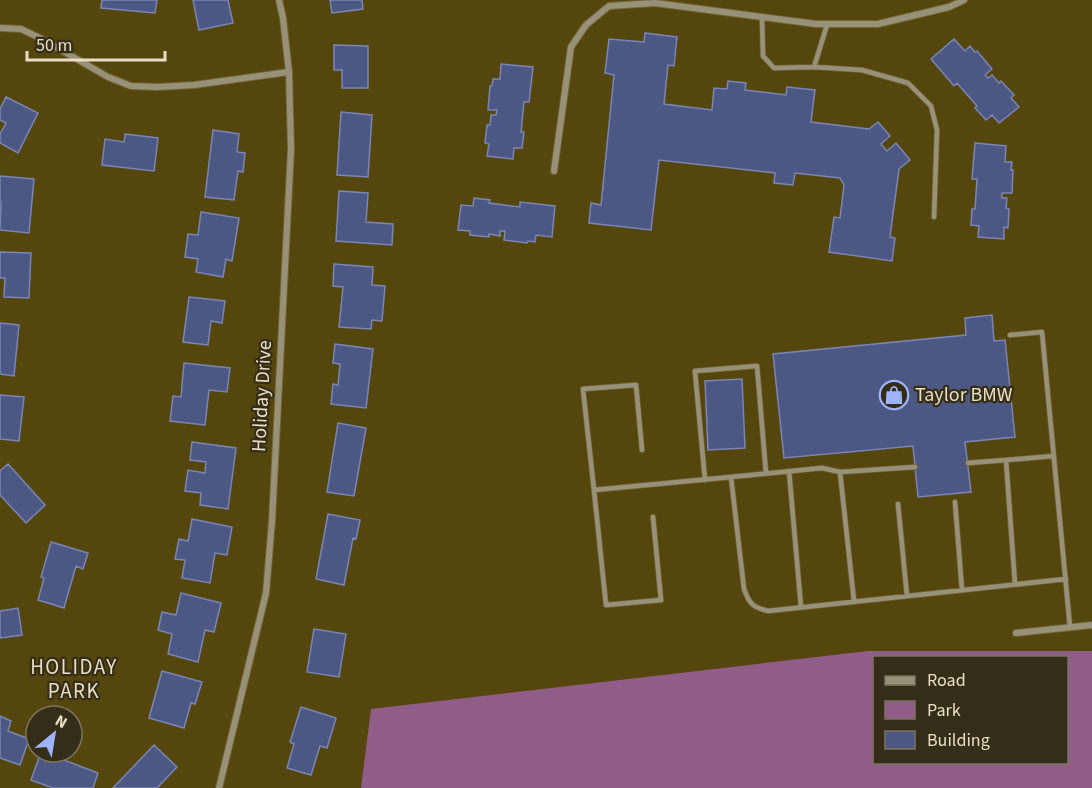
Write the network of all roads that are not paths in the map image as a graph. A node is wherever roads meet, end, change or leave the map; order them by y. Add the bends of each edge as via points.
1 (279, 0) edge
2 (964, 0) edge
3 (762, 17) junction
4 (828, 25) junction
5 (0, 28) edge
6 (814, 67) junction
7 (289, 72) junction
8 (554, 171) dead end
9 (934, 217) dead end
10 (1010, 335) dead end
11 (642, 450) dead end
12 (1054, 456) junction
13 (1006, 460) junction
14 (968, 463) dead end
15 (915, 466) dead end
16 (789, 471) junction
17 (840, 472) junction
18 (766, 473) junction
19 (731, 477) junction
20 (705, 480) junction
21 (594, 490) junction
22 (955, 502) dead end
23 (898, 504) dead end
24 (652, 517) dead end
25 (1066, 579) junction
26 (1015, 584) junction
27 (962, 590) junction
28 (907, 596) junction
29 (854, 601) junction
30 (801, 607) junction
31 (1092, 625) edge
32 (1070, 627) junction
33 (1016, 633) dead end
34 (219, 788) edge

1 - 7 street, Holiday Drive
2 - 4 street via 878,24
3 - 4 street
3 - 6 lane via 763,56 774,68
3 - 8 street via 655,3 609,6 586,25 571,47
4 - 6 lane
5 - 7 street via 21,29 131,86 194,85
6 - 9 lane via 862,70 908,83 931,106 937,130
7 - 34 street, Holiday Drive via 291,149 266,592
10 - 12 lane via 1042,333
11 - 21 lane via 636,385 584,389
12 - 13 lane
12 - 25 lane
13 - 14 lane
13 - 26 lane
15 - 17 lane
16 - 17 lane via 822,468
16 - 18 lane
16 - 30 lane
17 - 29 lane
18 - 19 lane
18 - 20 lane via 757,366 695,371
19 - 20 lane
19 - 30 lane via 748,601 768,610
20 - 21 lane
21 - 24 lane via 606,605 661,600
22 - 27 lane
23 - 28 lane
25 - 26 lane
25 - 32 lane
26 - 27 lane
27 - 28 lane
28 - 29 lane
29 - 30 lane
31 - 32 street
32 - 33 street

